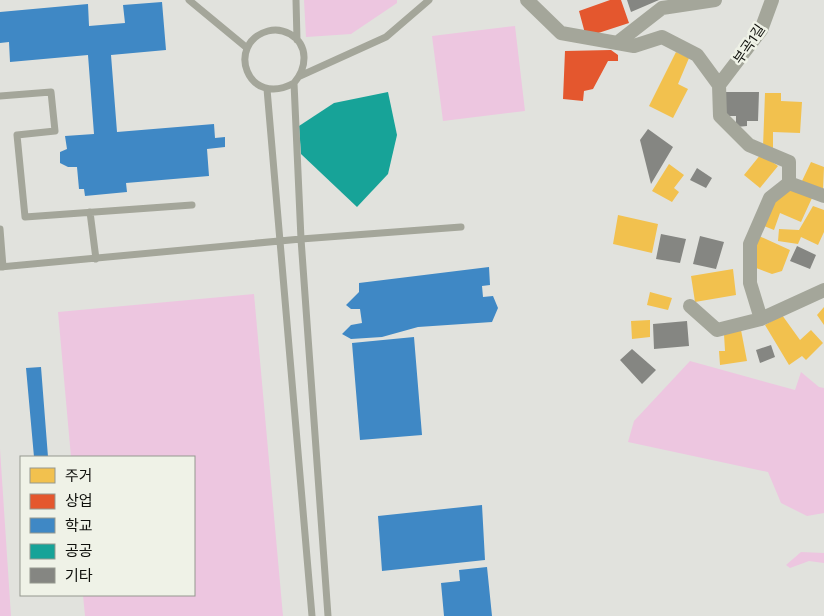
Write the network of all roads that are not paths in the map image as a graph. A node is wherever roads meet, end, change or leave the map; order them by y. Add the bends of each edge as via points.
1 (189, 0) edge
2 (296, 0) edge
3 (429, 0) edge
4 (528, 0) edge
5 (714, 0) edge
6 (772, 0) edge
7 (297, 40) junction
8 (617, 43) junction
9 (247, 48) junction
10 (300, 76) junction
11 (294, 83) junction
12 (719, 85) junction
13 (267, 89) junction
14 (0, 96) edge
15 (789, 183) junction
16 (824, 196) edge
17 (192, 205) dead end
18 (90, 212) junction
19 (461, 228) dead end
20 (0, 229) edge
21 (301, 240) junction
22 (279, 242) junction
23 (96, 258) junction
24 (2, 267) edge
25 (824, 290) edge
26 (690, 306) dead end
27 (761, 319) junction
28 (312, 616) edge
29 (328, 616) edge

1 - 9 lane
2 - 7 lane
3 - 10 lane via 386,37
4 - 8 street via 561,32
5 - 8 street via 662,8
6 - 12 street, 부곡1길 via 762,30
7 - 9 lane via 280,30 271,30 261,33
7 - 10 lane via 305,57
8 - 12 street via 634,46 662,38 697,55
9 - 13 lane via 246,68 250,77
10 - 11 lane
11 - 13 lane via 286,88
11 - 21 lane
12 - 15 street via 720,116 749,145 789,162
13 - 22 lane
14 - 18 lane via 51,92 55,131 17,135 24,217
15 - 16 street
15 - 27 street via 770,198 750,244 750,283
17 - 18 lane
18 - 23 lane
19 - 21 lane
20 - 24 lane
21 - 22 lane
21 - 29 lane
22 - 23 lane
22 - 28 lane
23 - 24 lane
25 - 27 street
26 - 27 street via 717,330

